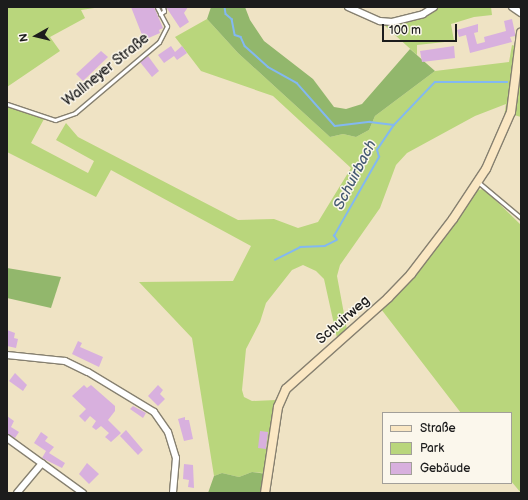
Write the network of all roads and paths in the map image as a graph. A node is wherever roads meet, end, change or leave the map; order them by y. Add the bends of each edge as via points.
1 (157, 7) edge
2 (163, 7) edge
3 (348, 7) edge
4 (434, 7) edge
5 (512, 7) edge
6 (521, 13) edge
7 (160, 14) junction
8 (521, 33) edge
9 (7, 104) edge
10 (478, 182) junction
11 (521, 218) edge
12 (7, 355) edge
13 (7, 438) edge
14 (42, 463) junction
15 (18, 493) edge
16 (84, 493) edge
17 (173, 493) edge
18 (264, 493) edge

1 - 7 lane, Wallneyer Straße
2 - 7 lane via 164,11
3 - 4 street via 385,22 412,17
5 - 6 street
7 - 9 lane, Wallneyer Straße via 167,26 159,42 75,113 55,120
8 - 10 main road, Schuirweg via 511,112
10 - 11 lane
10 - 18 main road, Schuirweg via 411,274 388,298 286,389 278,407
12 - 17 street via 65,361 154,412 168,432 176,458
13 - 14 street
14 - 15 street
14 - 16 street

